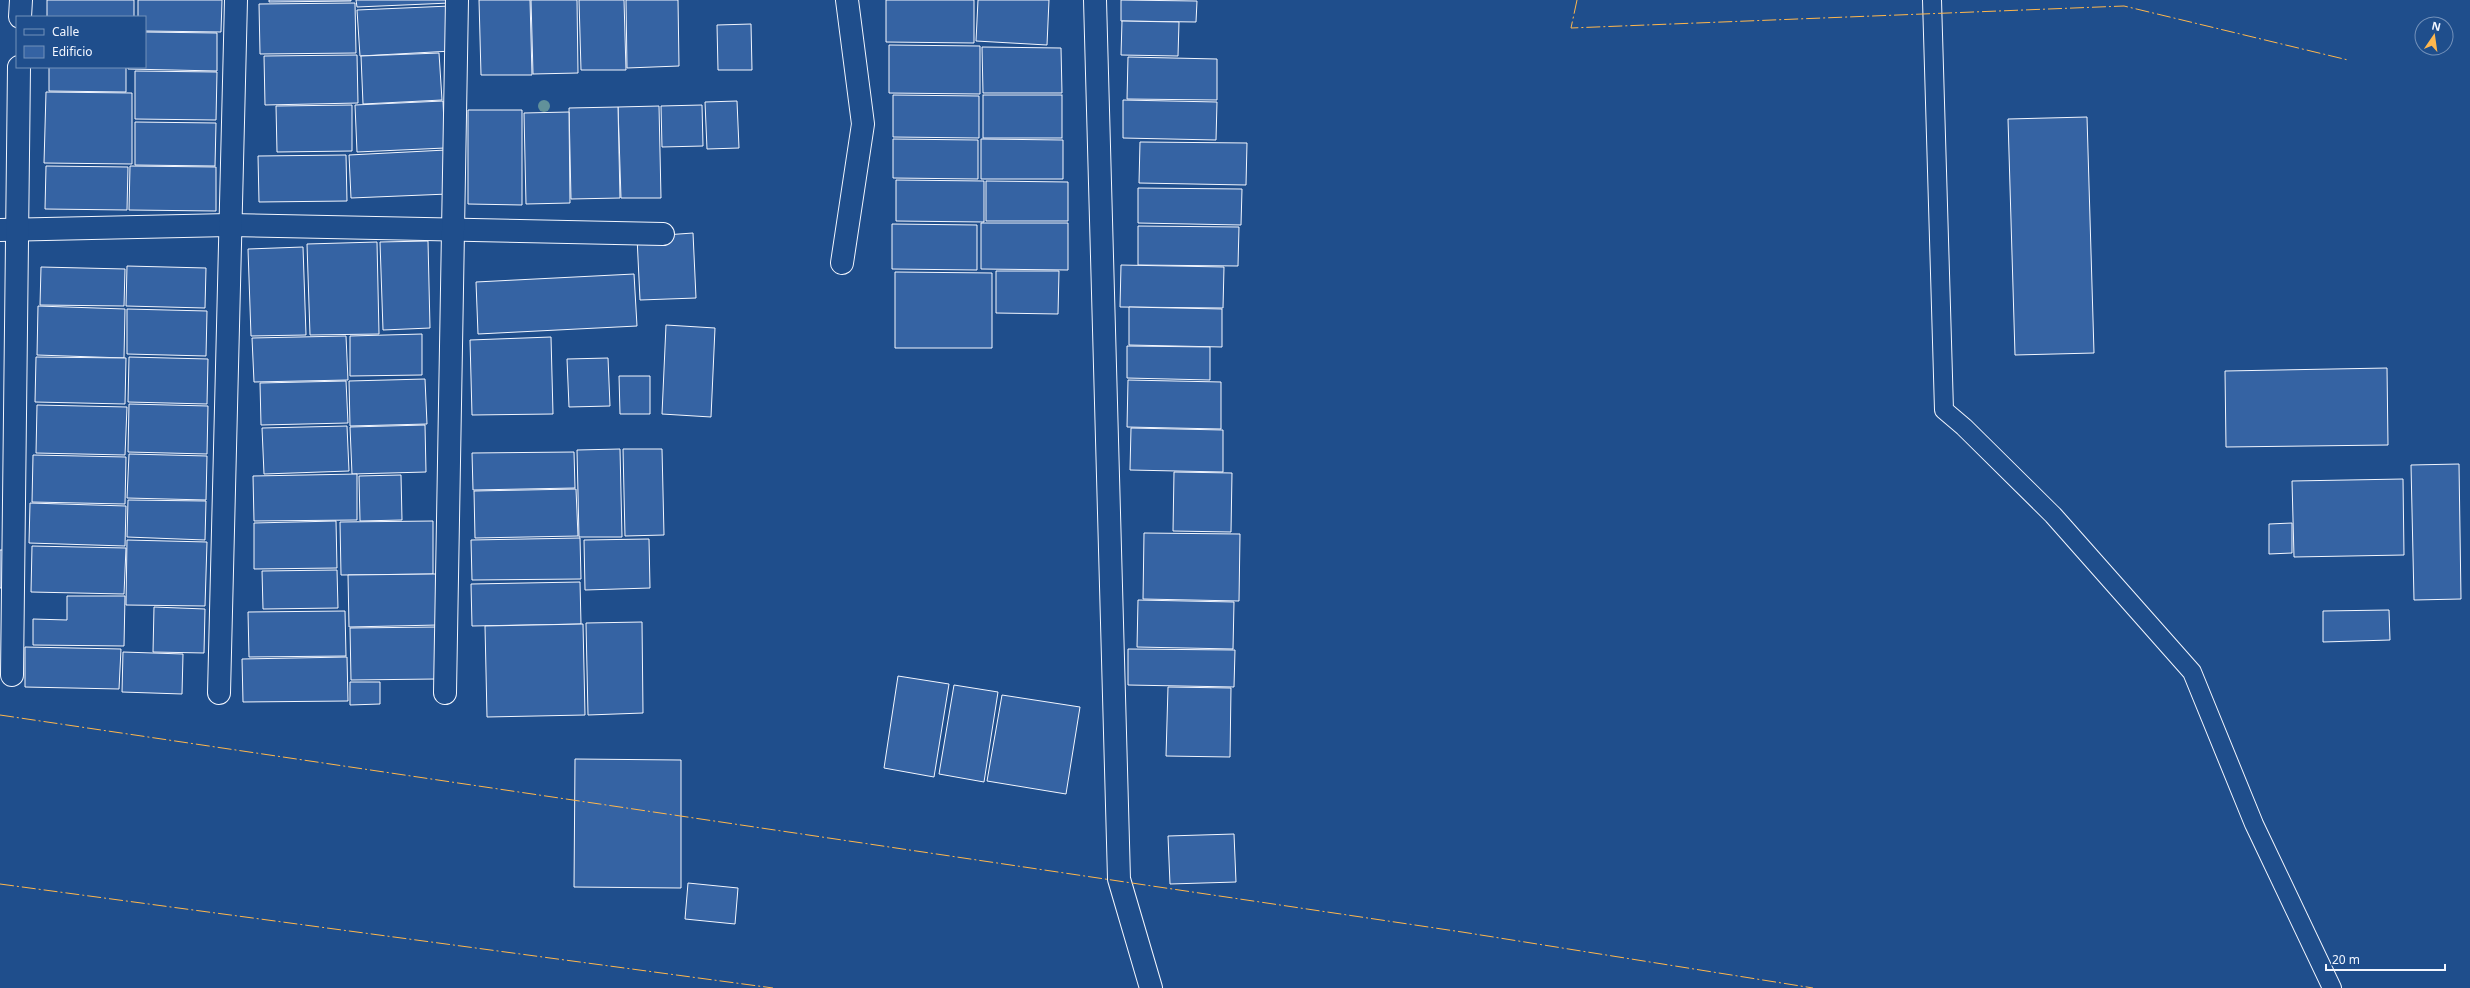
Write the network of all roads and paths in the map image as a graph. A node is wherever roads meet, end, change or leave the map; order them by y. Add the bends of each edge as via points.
1 (21, 0) edge
2 (236, 0) edge
3 (457, 0) edge
4 (847, 0) edge
5 (1094, 0) edge
6 (1932, 0) edge
7 (20, 16) edge
8 (19, 68) edge
9 (229, 225) junction
10 (453, 228) junction
11 (8, 230) edge
12 (663, 234) dead end
13 (842, 263) dead end
14 (12, 675) dead end
15 (219, 693) dead end
16 (445, 693) dead end
17 (1151, 988) edge
18 (2332, 988) edge

1 - 7 street
2 - 9 street
3 - 10 street
4 - 13 street via 863,124
5 - 17 street via 1119,880
6 - 18 lane via 1944,410 2053,515 2192,672 2254,824
8 - 11 street
9 - 10 street
9 - 11 street
9 - 15 street
10 - 12 street
10 - 16 street
11 - 14 street

